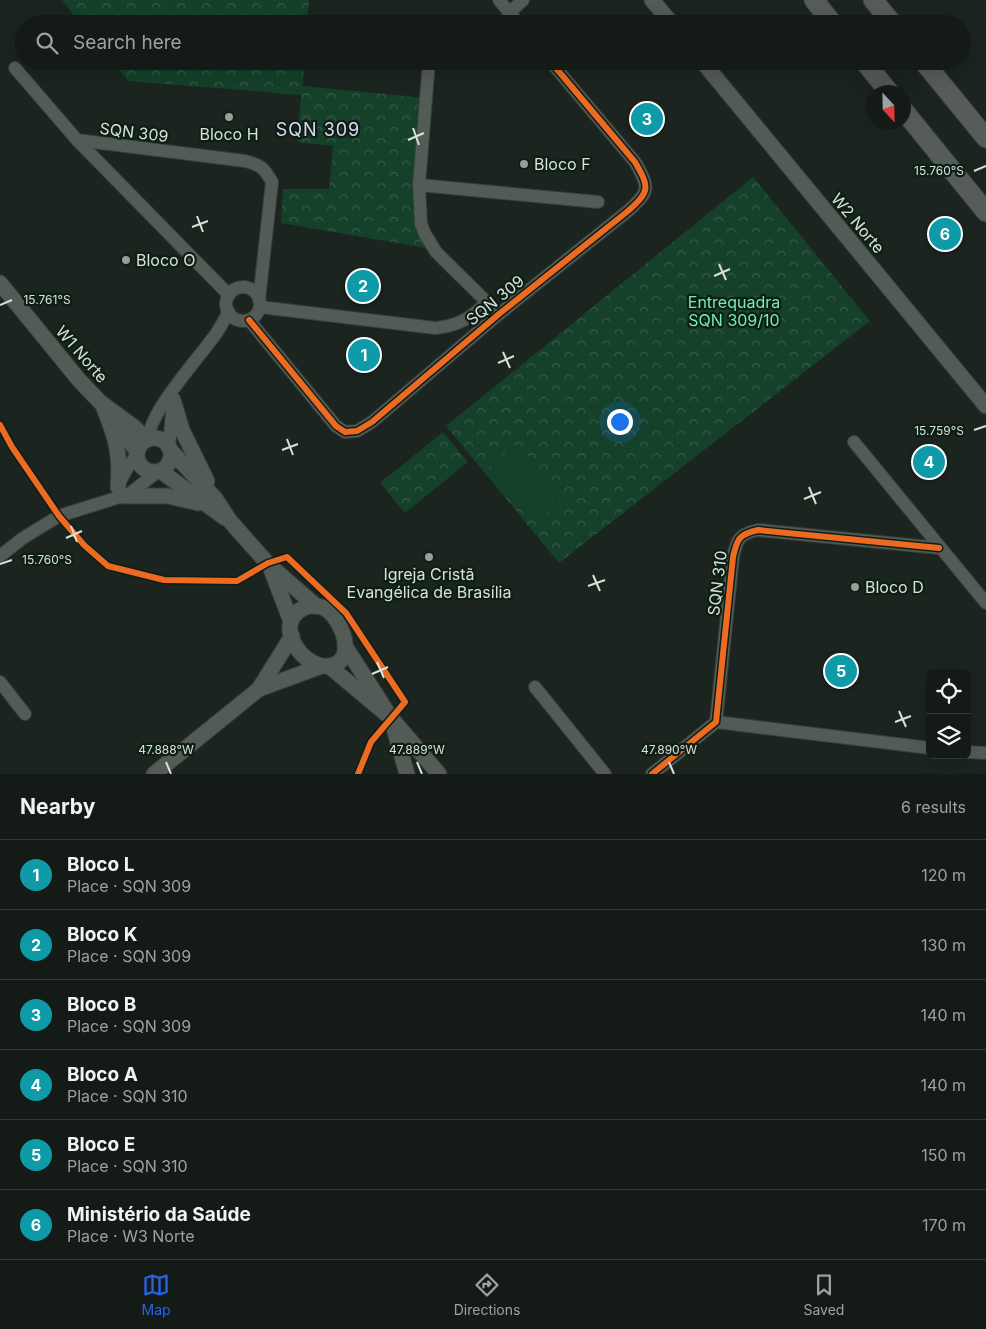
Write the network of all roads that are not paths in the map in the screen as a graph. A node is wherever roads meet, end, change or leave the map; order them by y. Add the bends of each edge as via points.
1 (499, 0) edge
2 (524, 0) edge
3 (652, 0) edge
4 (814, 0) edge
5 (873, 0) edge
6 (510, 13) joint
7 (664, 15) edge
8 (826, 15) edge
9 (885, 15) edge
10 (17, 70) edge
11 (428, 70) edge
12 (558, 70) edge
13 (709, 70) edge
14 (871, 70) edge
15 (930, 70) edge
16 (883, 85) edge
17 (911, 119) edge
18 (986, 138) edge
19 (77, 140) junction
20 (419, 185) junction
21 (598, 202) dead end
22 (986, 212) edge
23 (264, 267) junction
24 (0, 283) edge
25 (249, 289) junction
26 (229, 295) junction
27 (487, 302) junction
28 (260, 303) junction
29 (228, 312) junction
30 (499, 314) junction
31 (247, 320) junction
32 (214, 337) junction
33 (173, 395) junction
34 (102, 405) junction
35 (986, 406) edge
36 (148, 439) junction
37 (854, 442) dead end
38 (170, 449) junction
39 (137, 453) junction
40 (159, 472) junction
41 (120, 492) junction
42 (210, 501) junction
43 (939, 548) junction
44 (0, 556) edge
45 (269, 565) junction
46 (986, 603) edge
47 (316, 606) junction
48 (290, 619) junction
49 (292, 636) junction
50 (346, 646) junction
51 (326, 666) junction
52 (0, 682) edge
53 (535, 687) dead end
54 (258, 689) junction
55 (25, 714) dead end
56 (390, 718) junction
57 (716, 722) junction
58 (926, 748) edge
59 (971, 752) edge
60 (986, 753) edge
61 (154, 774) edge
62 (407, 774) edge
63 (439, 774) edge
64 (605, 774) edge
65 (652, 774) edge

1 - 6 street
2 - 6 street
3 - 7 street
4 - 8 main road
5 - 9 main road
10 - 19 street, SQN 309
11 - 20 street, SQN 309
12 - 30 street, SQN 309 via 635,162 646,187 643,197 628,211
13 - 35 street, W2 Norte
14 - 16 main road
15 - 18 main road
17 - 22 main road
19 - 23 street, SQN 309 via 258,165 272,182
19 - 26 street, SQN 309
20 - 21 street
20 - 27 street, SQN 309 via 420,216 425,234 445,262
23 - 25 street, SQN 309
23 - 28 street, SQN 309
24 - 34 street, W1 Norte
25 - 26 street via 238,289
25 - 28 street
26 - 29 street
27 - 28 street, SQN 309 via 457,324 435,328
27 - 30 street, SQN 309
28 - 31 street via 258,312
29 - 31 street via 232,317
29 - 32 street
30 - 31 street, SQN 309 via 372,422 352,432 336,426
31 - 32 street
32 - 33 street
33 - 36 street via 154,417
33 - 38 street
33 - 42 street via 182,430
34 - 36 street, W1 Norte
34 - 39 street, W1 Norte
34 - 41 street via 119,455
36 - 38 street via 158,438
36 - 39 street
37 - 43 street
38 - 40 street via 168,466
38 - 42 street
39 - 40 street via 144,470
39 - 41 street via 128,467
40 - 41 street via 143,484
40 - 42 street
41 - 42 street
41 - 44 street via 60,516
42 - 45 street
43 - 46 street
43 - 57 street, SQN 310 via 758,530 741,536 733,558
45 - 47 street
45 - 48 street
47 - 48 street via 299,609
47 - 50 street via 332,615
48 - 49 street
49 - 51 street via 300,653 312,663
49 - 54 street
50 - 51 street via 341,661
50 - 56 street
51 - 54 street
51 - 56 street
52 - 55 street
53 - 64 street
54 - 61 street
56 - 62 street
56 - 63 street
57 - 58 street
57 - 65 street
59 - 60 street

